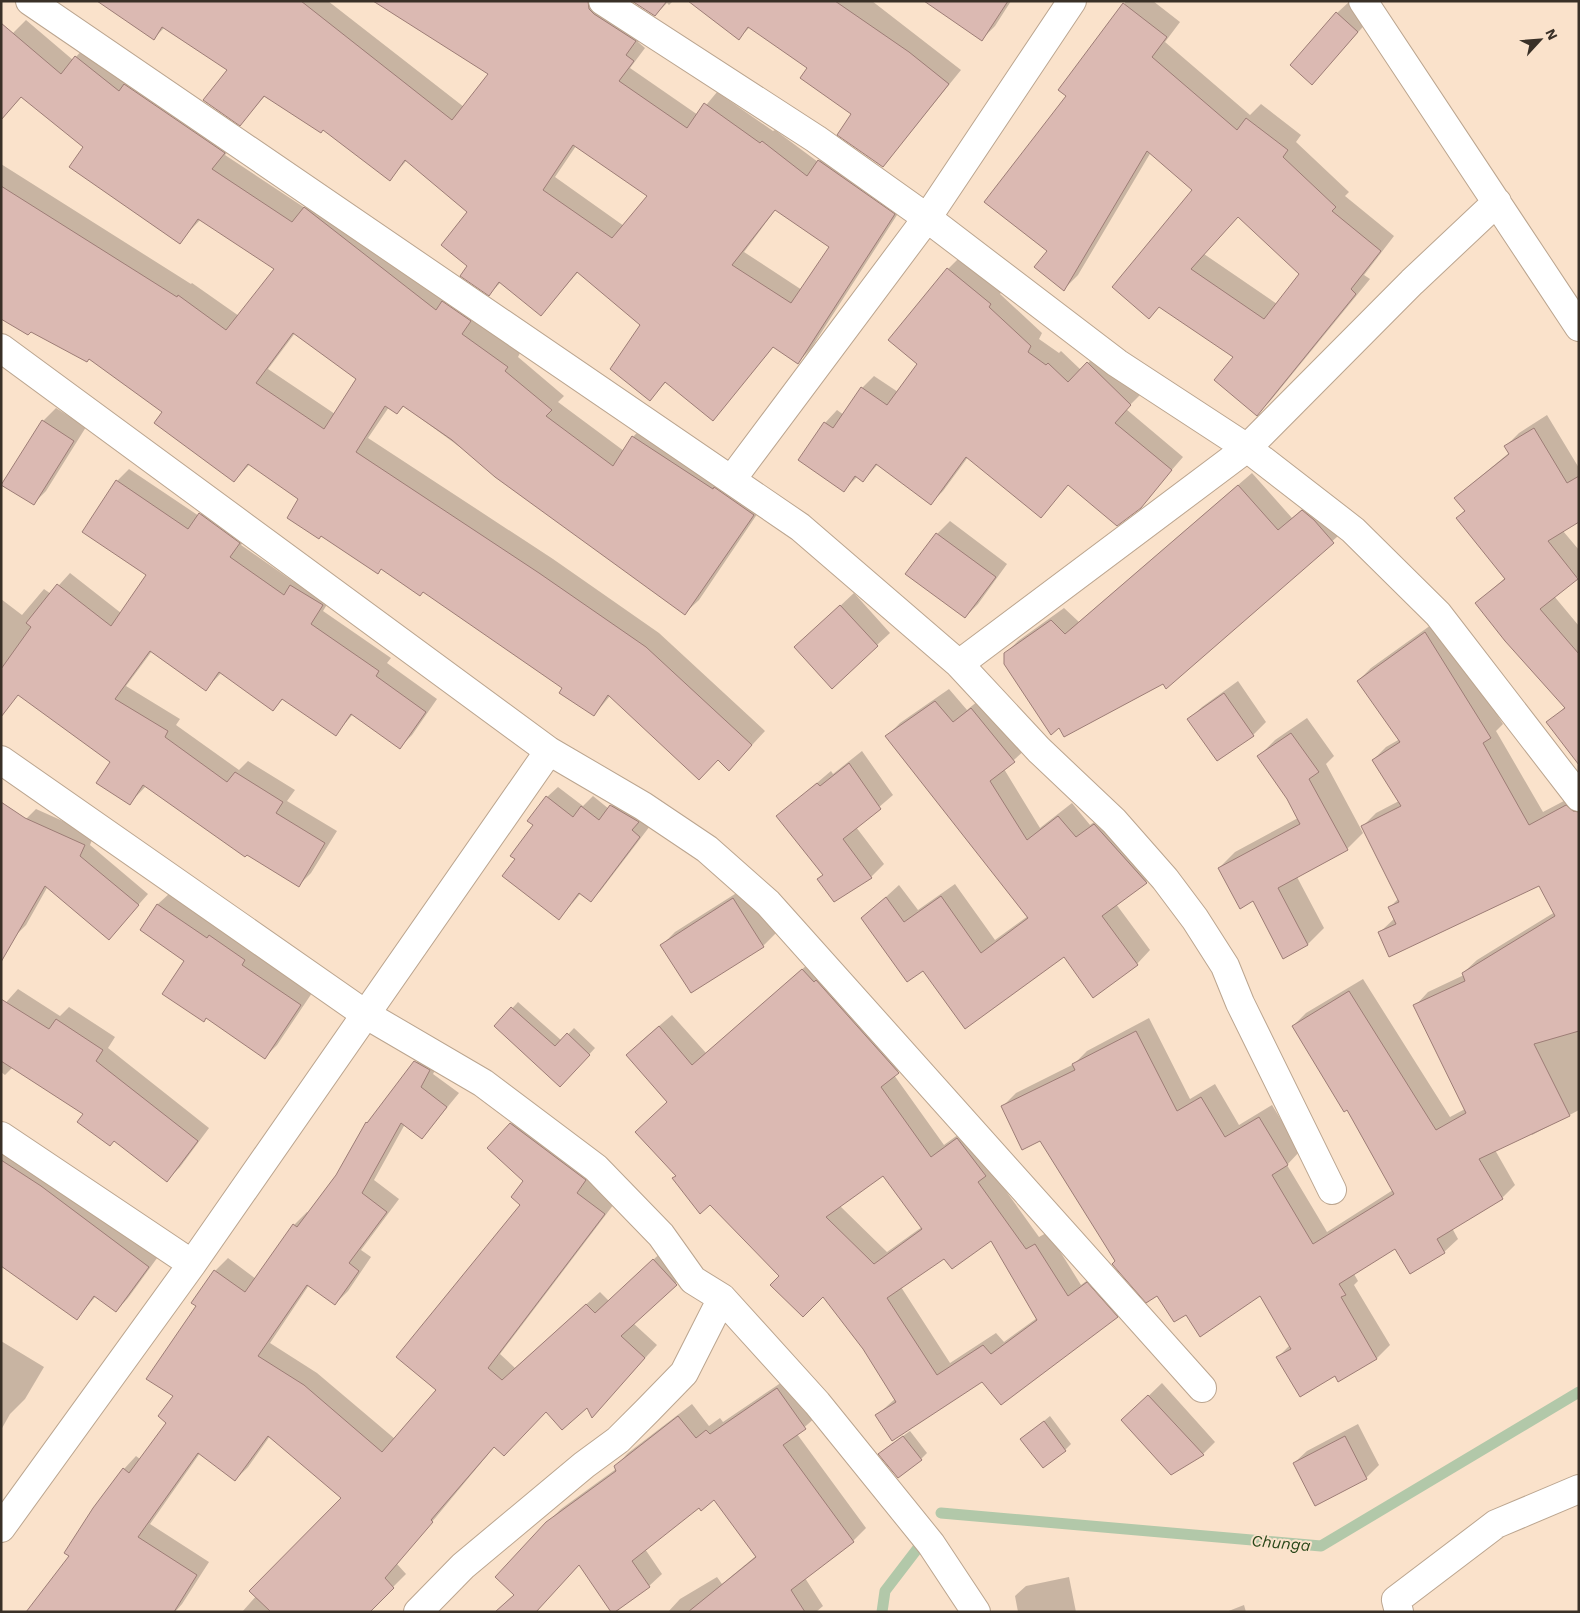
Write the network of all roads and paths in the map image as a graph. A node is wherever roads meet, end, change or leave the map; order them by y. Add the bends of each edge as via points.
1 (30, 1) edge
2 (603, 1) edge
3 (1072, 1) edge
4 (1363, 1) edge
5 (1497, 202) junction
6 (927, 218) junction
7 (1579, 327) edge
8 (1, 348) edge
9 (1247, 448) junction
10 (732, 479) junction
11 (959, 664) junction
12 (549, 751) junction
13 (1, 760) edge
14 (1579, 797) edge
15 (365, 1014) junction
16 (1, 1136) edge
17 (1332, 1190) dead end
18 (192, 1264) junction
19 (722, 1298) junction
20 (1202, 1388) dead end
21 (1579, 1490) edge
22 (2, 1525) edge
23 (418, 1612) edge
24 (976, 1612) edge
25 (1399, 1612) edge

1 - 10 street
2 - 6 street via 816,140
3 - 6 street
4 - 5 street
5 - 7 street
5 - 9 street via 1412,282
6 - 9 street via 1117,364
6 - 10 street
8 - 12 street
9 - 11 street
9 - 14 street via 1353,530 1438,614
10 - 11 street via 800,527
11 - 17 street via 1039,750 1114,821 1165,879 1194,919 1226,966 1240,1003
12 - 15 street
12 - 20 street via 643,806 707,850 768,902
13 - 15 street
15 - 18 street
15 - 19 street via 483,1083 596,1168 661,1235 693,1280
16 - 18 street
18 - 22 street
19 - 23 street via 684,1373 618,1440 463,1566
19 - 24 street via 817,1404 932,1544
21 - 25 street via 1496,1524 1396,1600

